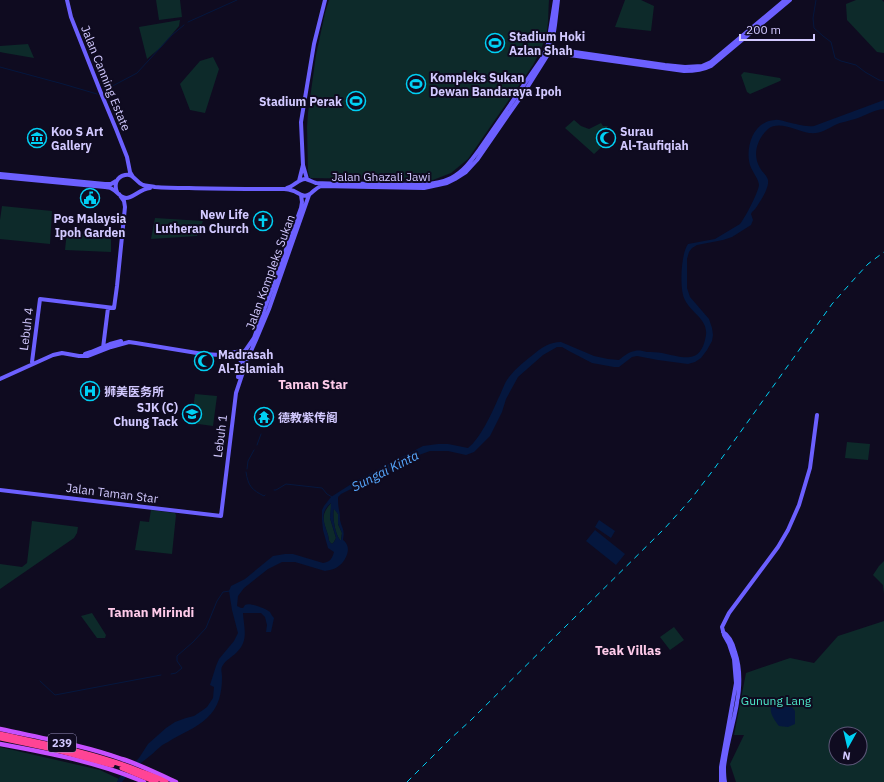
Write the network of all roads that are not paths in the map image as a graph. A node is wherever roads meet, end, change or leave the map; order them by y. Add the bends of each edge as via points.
1 (67, 0) edge
2 (325, 0) edge
3 (554, 0) edge
4 (558, 0) edge
5 (785, 0) edge
6 (790, 0) edge
7 (548, 50) junction
8 (723, 54) junction
9 (565, 55) junction
10 (541, 66) junction
11 (702, 66) junction
12 (711, 66) junction
13 (692, 67) junction
14 (684, 71) junction
15 (527, 88) junction
16 (518, 94) junction
17 (511, 104) junction
18 (508, 115) junction
19 (499, 121) junction
20 (128, 162) junction
21 (303, 164) junction
22 (466, 172) junction
23 (0, 174) edge
24 (120, 176) junction
25 (0, 177) edge
26 (135, 178) junction
27 (451, 178) junction
28 (308, 180) junction
29 (116, 181) junction
30 (298, 181) junction
31 (382, 184) junction
32 (154, 187) junction
33 (372, 187) junction
34 (391, 188) junction
35 (284, 189) junction
36 (118, 193) junction
37 (299, 194) junction
38 (310, 194) junction
39 (134, 195) junction
40 (125, 207) junction
41 (108, 308) junction
42 (103, 348) junction
43 (242, 355) junction
44 (248, 358) junction
45 (32, 362) junction
46 (0, 378) edge
47 (236, 394) junction
48 (816, 415) dead end
49 (0, 490) edge
50 (221, 516) joint
51 (723, 632) junction
52 (0, 729) edge
53 (0, 734) edge
54 (0, 738) edge
55 (0, 744) edge
56 (117, 767) junction
57 (145, 777) edge
58 (156, 782) edge
59 (166, 782) edge
60 (176, 782) edge
61 (721, 782) edge
62 (724, 782) edge

1 - 20 main road, Jalan Canning Estate via 70,17
2 - 21 main road via 314,44 301,122
3 - 7 main road
4 - 7 main road, Jalan Ghazali Jawi via 552,45
5 - 8 main road
6 - 8 main road
7 - 9 main road
7 - 10 main road, Jalan Ghazali Jawi
7 - 13 main road
7 - 16 main road, Jalan Ghazali Jawi
8 - 11 main road
8 - 12 main road
9 - 10 main road via 552,55
9 - 14 main road
10 - 15 main road, Jalan Ghazali Jawi
11 - 12 main road
11 - 13 main road
12 - 14 main road via 701,70
13 - 14 main road
15 - 16 main road
15 - 18 main road, Jalan Ghazali Jawi
16 - 17 main road, Jalan Ghazali Jawi
17 - 18 main road
17 - 19 main road, Jalan Ghazali Jawi
18 - 19 main road
18 - 22 main road, Jalan Ghazali Jawi
19 - 27 main road, Jalan Ghazali Jawi via 470,162
20 - 24 main road via 125,172
20 - 26 main road, Jalan Canning Estate via 130,172
21 - 28 main road
21 - 30 main road
22 - 27 main road
22 - 34 main road, Jalan Ghazali Jawi via 437,186
23 - 29 main road via 105,184
24 - 26 main road
24 - 29 main road
25 - 36 main road via 105,187 112,188
26 - 32 main road via 143,185
26 - 39 main road via 138,188
27 - 31 main road, Jalan Ghazali Jawi via 421,185
28 - 30 main road
28 - 31 main road, Jalan Ghazali Jawi via 321,183
28 - 38 main road via 313,186
29 - 36 main road via 115,188
30 - 35 main road
30 - 37 main road via 296,188
31 - 33 main road
31 - 34 main road
32 - 35 main road
32 - 39 main road via 146,188
33 - 34 main road, Jalan Ghazali Jawi
33 - 38 main road, Jalan Ghazali Jawi via 321,186
35 - 37 main road
36 - 39 main road via 125,198
36 - 40 main road
37 - 38 main road
37 - 43 main road, Jalan Kompleks Sukan via 301,208 254,338
38 - 44 main road, Jalan Kompleks Sukan
39 - 40 main road
40 - 41 main road via 114,308
41 - 42 main road
41 - 45 main road, Lebuh 4 via 40,299
42 - 43 main road via 133,342 203,354
42 - 45 main road via 86,354 57,352
42 - 46 main road via 85,357 62,353 53,355
43 - 44 main road via 248,353
43 - 44 main road via 244,361
43 - 47 main road
44 - 47 main road, Lebuh 1
45 - 46 main road
47 - 50 main road, Lebuh 1
48 - 51 main road via 810,468 799,505 778,547 722,626
49 - 50 main road, Jalan Taman Star
51 - 61 main road via 734,659 736,683 720,767
51 - 62 main road via 733,645 740,676 724,765
52 - 57 main road, 239 via 87,748 123,759
53 - 56 highway via 67,749
54 - 56 highway via 57,750
55 - 56 main road
56 - 57 highway
56 - 57 main road
57 - 58 highway
57 - 59 highway
57 - 60 main road, 239

